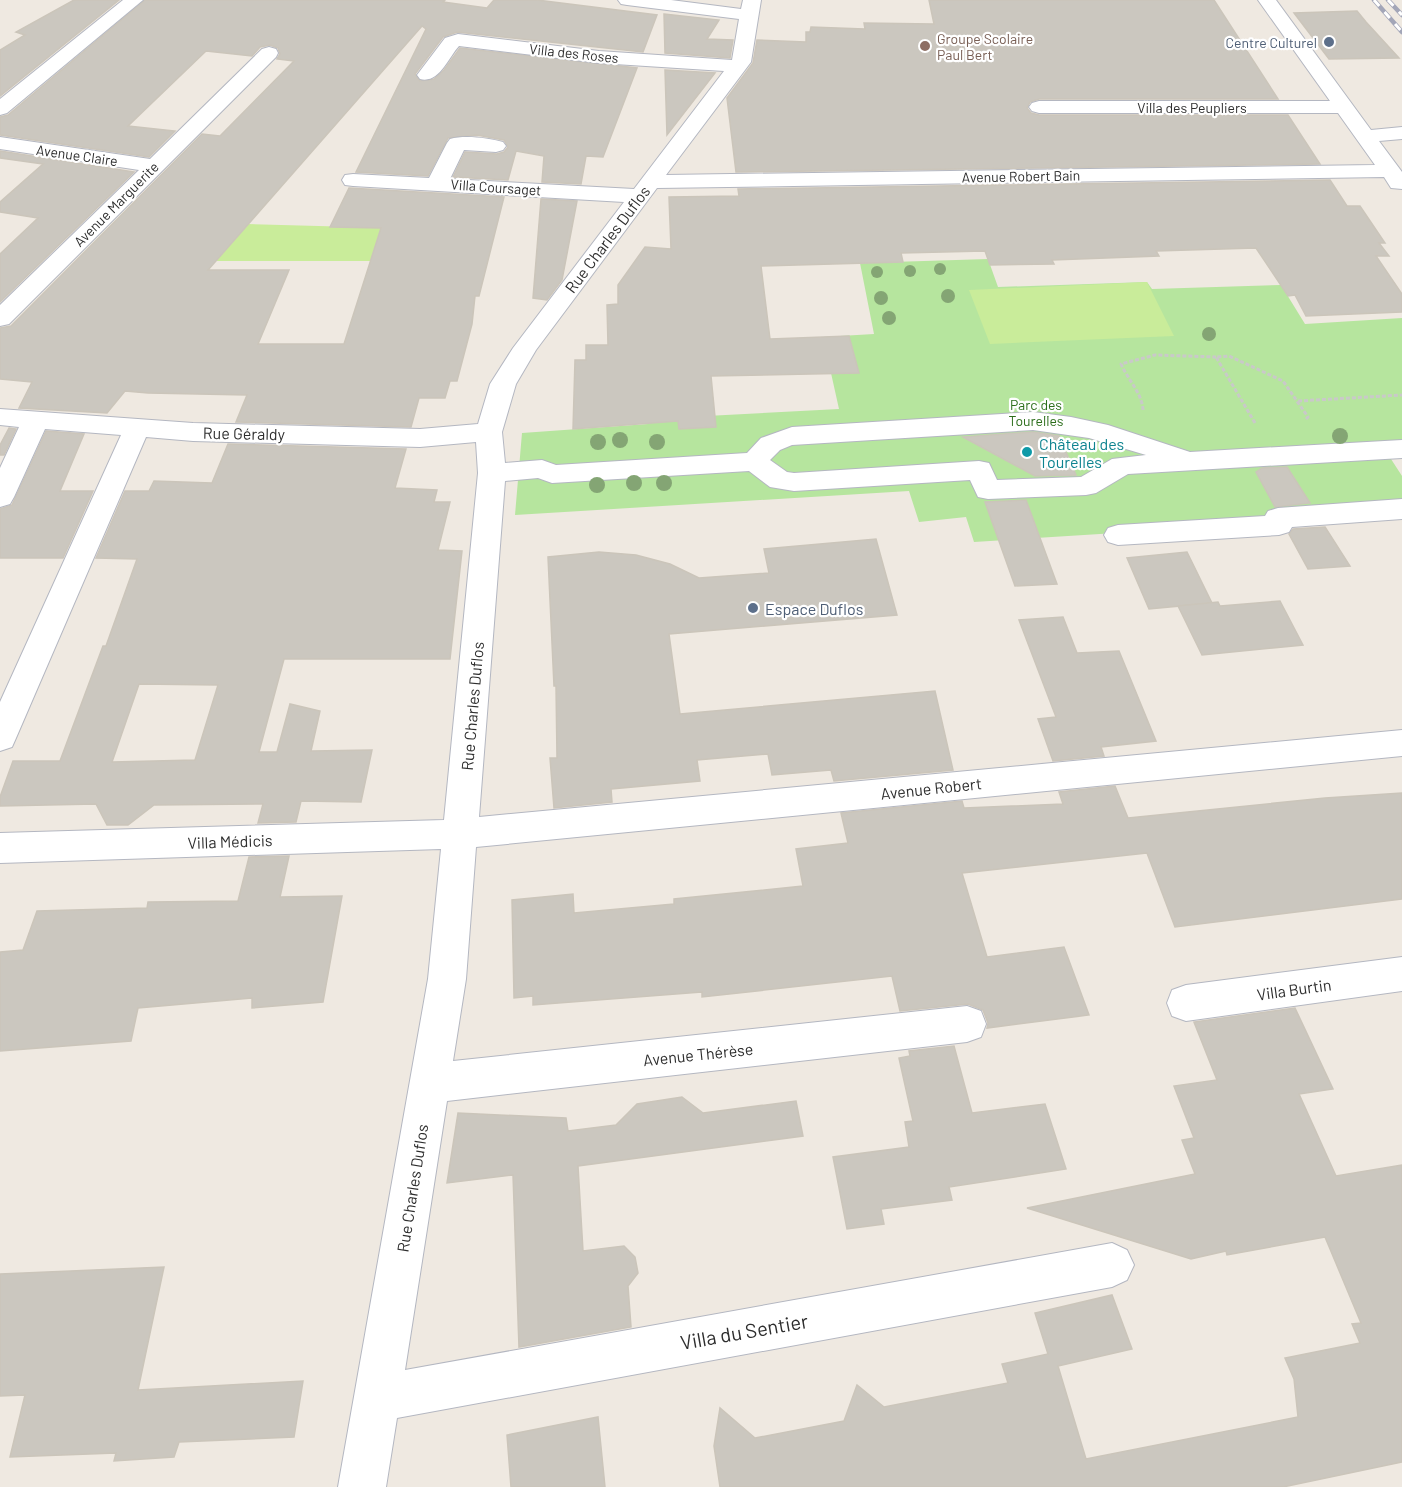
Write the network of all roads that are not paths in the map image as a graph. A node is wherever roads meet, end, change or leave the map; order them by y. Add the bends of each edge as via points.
1 (134, 0) edge
2 (627, 0) edge
3 (1267, 0) edge
4 (750, 7) edge
5 (268, 53) dead end
6 (738, 66) junction
7 (427, 75) dead end
8 (1039, 107) dead end
9 (1345, 107) junction
10 (0, 110) edge
11 (1402, 133) edge
12 (1367, 136) junction
13 (0, 143) edge
14 (496, 146) dead end
15 (154, 166) junction
16 (1396, 179) edge
17 (353, 180) dead end
18 (436, 183) junction
19 (645, 189) junction
20 (0, 320) edge
21 (0, 417) edge
22 (36, 420) junction
23 (137, 428) junction
24 (489, 432) junction
25 (1402, 449) edge
26 (755, 462) junction
27 (1193, 462) junction
28 (492, 473) junction
29 (0, 497) edge
30 (1402, 509) edge
31 (1118, 535) dead end
32 (0, 738) edge
33 (1402, 742) edge
34 (460, 834) junction
35 (0, 848) edge
36 (1402, 974) edge
37 (1186, 1003) dead end
38 (967, 1024) dead end
39 (430, 1083) junction
40 (1112, 1265) dead end
41 (377, 1398) junction
42 (362, 1487) edge

1 - 10 street
2 - 4 street
3 - 9 street
4 - 6 street, Rue Charles Duflos
5 - 15 street, Avenue Marguerite
6 - 7 street, Villa des Roses via 599,57 458,40 452,42
6 - 19 street, Rue Charles Duflos
8 - 9 street, Villa des Peupliers
9 - 12 street
11 - 12 street
12 - 16 street
13 - 15 street, Avenue Claire
14 - 18 street via 457,143
15 - 20 street, Avenue Marguerite
16 - 19 street, Avenue Robert Bain
17 - 18 street, Villa Coursaget
18 - 19 street, Villa Coursaget
19 - 24 street, Rue Charles Duflos via 525,348 503,384
21 - 22 street, Rue Géraldy
22 - 23 street, Rue Géraldy
22 - 29 street
23 - 24 street, Rue Géraldy via 420,438
23 - 32 street
24 - 28 street, Rue Charles Duflos
25 - 27 street via 1272,453
26 - 27 street via 767,444 792,436 1033,421 1066,423 1139,442
26 - 27 street via 780,480 794,482 979,470 988,490 1086,486 1122,465
26 - 28 street via 552,474 542,469
28 - 34 street, Rue Charles Duflos
30 - 31 street via 1278,518 1279,525
33 - 34 street, Avenue Robert
34 - 35 street, Villa Médicis
34 - 39 street, Rue Charles Duflos via 447,980
36 - 37 street, Villa Burtin
38 - 39 street, Avenue Thérèse
39 - 41 street, Rue Charles Duflos
40 - 41 street, Villa du Sentier
41 - 42 street, Rue Charles Duflos

